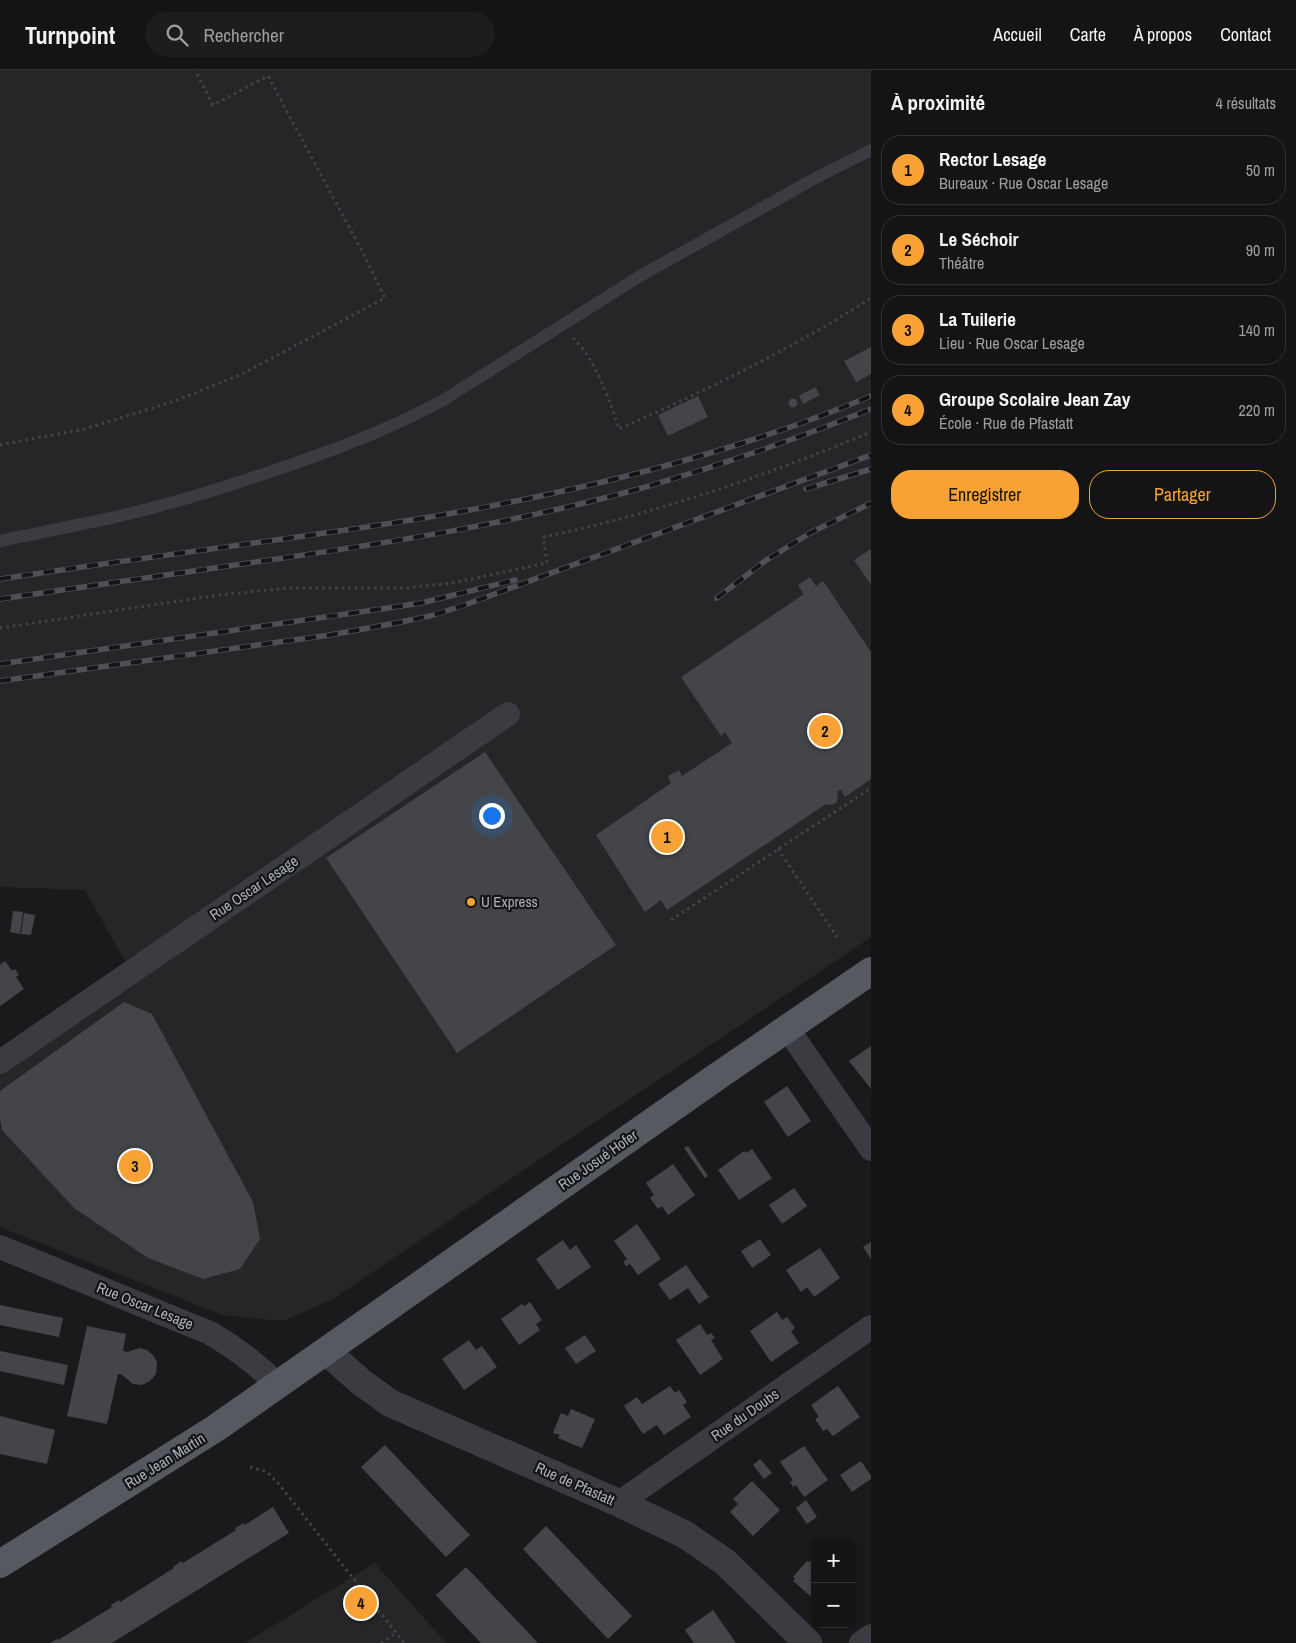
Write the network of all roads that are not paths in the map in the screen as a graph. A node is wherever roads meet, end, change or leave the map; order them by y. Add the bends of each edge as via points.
1 (871, 150) edge
2 (0, 541) edge
3 (508, 714) dead end
4 (871, 971) edge
5 (787, 1028) junction
6 (0, 1062) edge
7 (871, 1149) edge
8 (0, 1247) edge
9 (871, 1327) edge
10 (326, 1351) junction
11 (278, 1385) junction
12 (619, 1503) junction
13 (0, 1564) edge
14 (871, 1636) edge
15 (808, 1643) edge
16 (861, 1643) edge

1 - 2 lane via 640,276 415,416 342,447 219,489 111,518
3 - 6 street, Rue Oscar Lesage
4 - 5 main road, Rue Josué Hofer
5 - 7 street
5 - 10 main road, Rue Josué Hofer
8 - 11 street, Rue Oscar Lesage via 210,1333 236,1348
9 - 12 street, Rue du Doubs
10 - 11 main road, Rue Jean Martin
10 - 12 street, Rue de Pfastatt via 390,1403
11 - 13 main road, Rue Jean Martin via 216,1428
12 - 15 street, Rue de Pfastatt via 684,1534 725,1562
14 - 16 street

